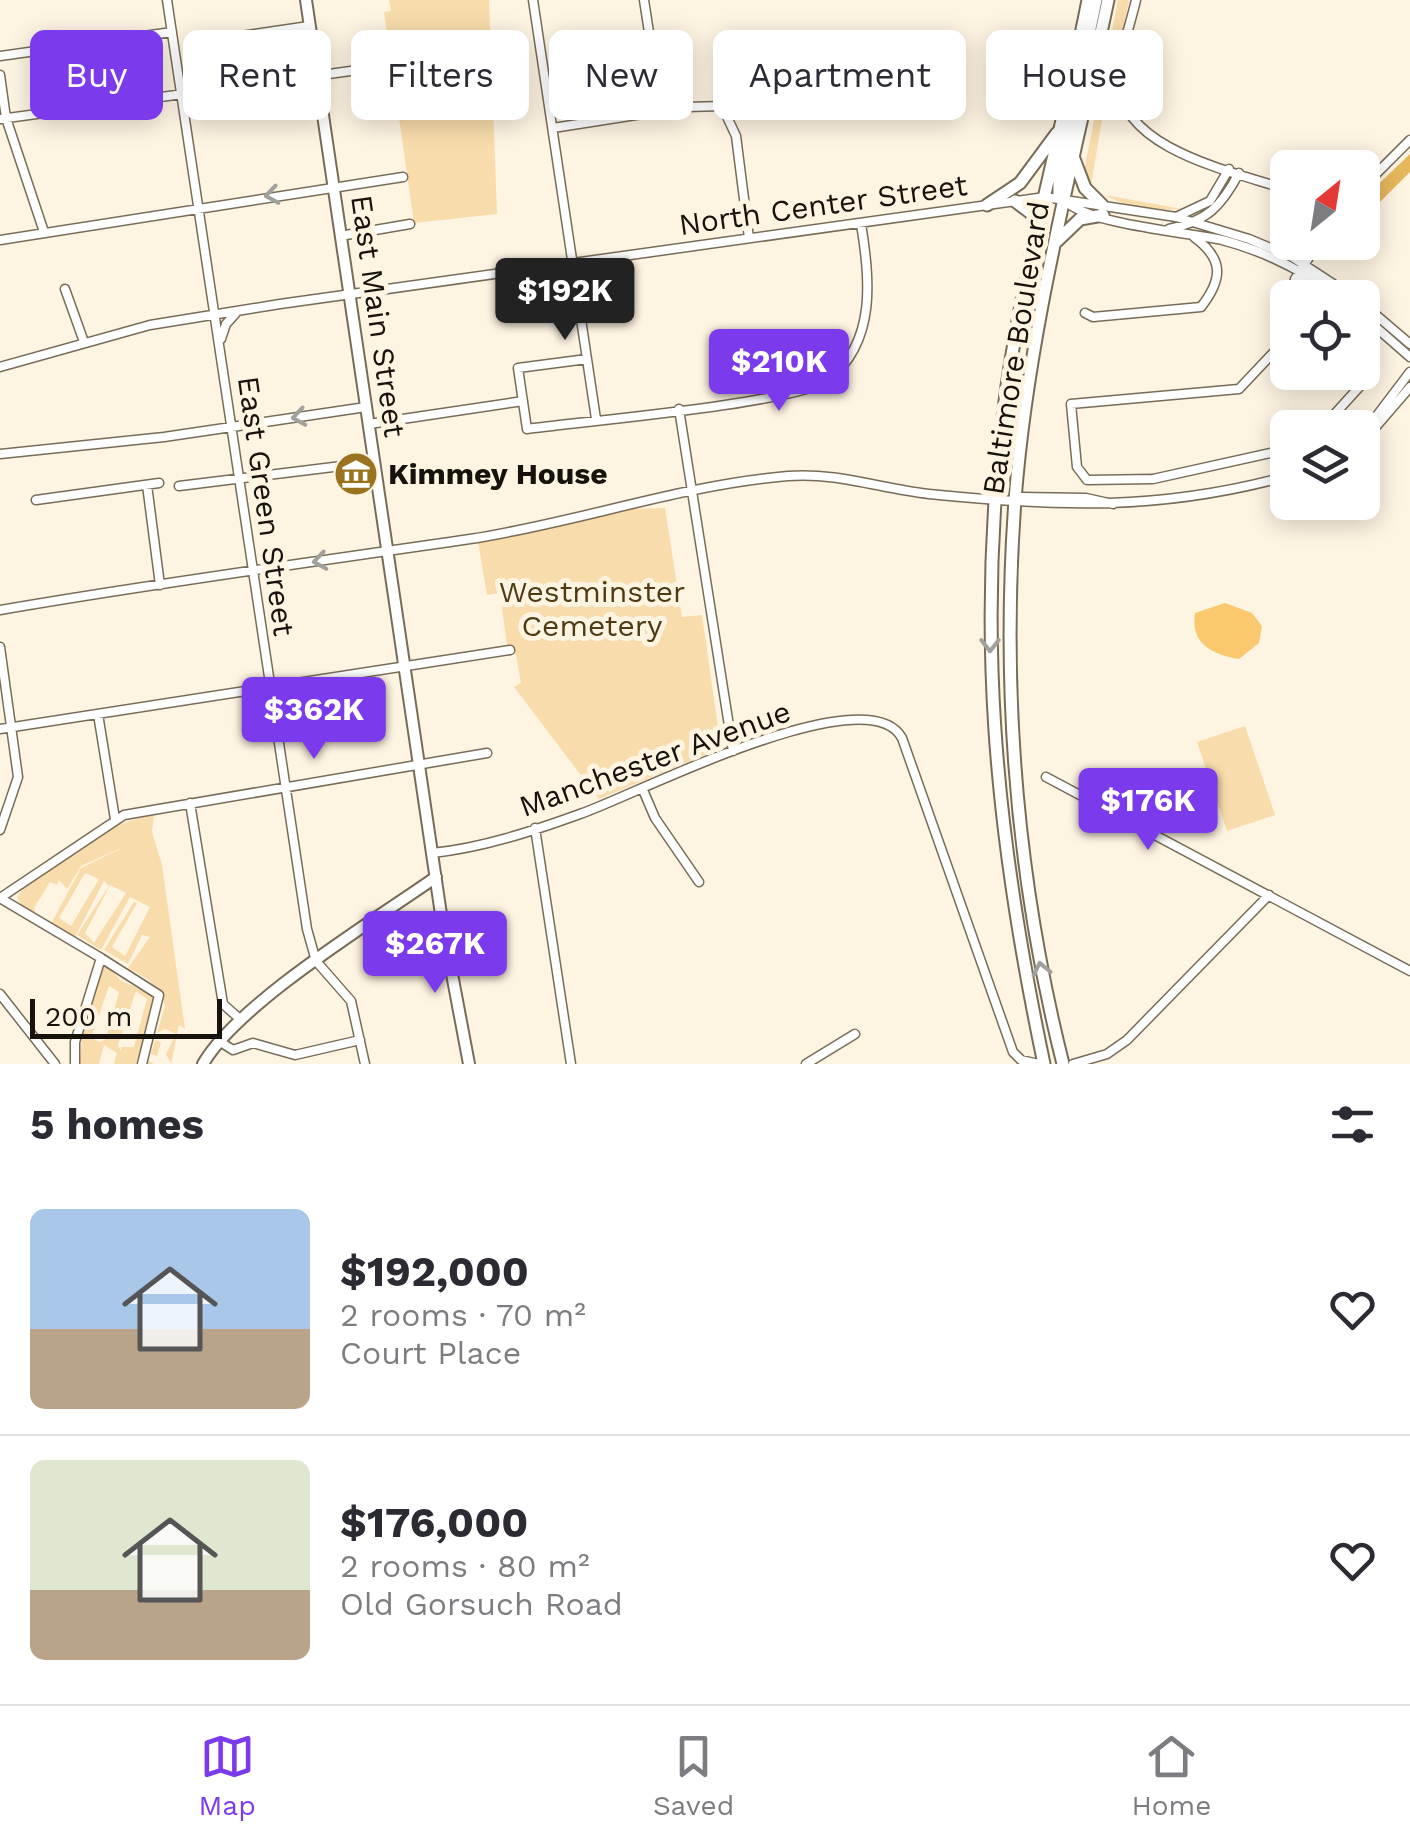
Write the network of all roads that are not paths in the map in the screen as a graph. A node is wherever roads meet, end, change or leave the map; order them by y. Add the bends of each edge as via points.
1 (167, 0) edge
2 (306, 0) edge
3 (533, 0) edge
4 (644, 0) edge
5 (1088, 0) edge
6 (1096, 0) edge
7 (1108, 0) edge
8 (1136, 0) edge
9 (309, 26) junction
10 (282, 30) edge
11 (310, 30) edge
12 (649, 30) edge
13 (172, 32) junction
14 (0, 56) edge
15 (0, 75) edge
16 (182, 95) junction
17 (693, 107) edge
18 (3, 119) edge
19 (323, 120) edge
20 (601, 120) edge
21 (553, 128) junction
22 (1059, 129) junction
23 (1410, 140) edge
24 (1074, 159) junction
25 (1229, 168) junction
26 (1380, 170) edge
27 (1239, 172) junction
28 (403, 177) dead end
29 (1270, 183) edge
30 (333, 187) junction
31 (1044, 197) junction
32 (1014, 201) junction
33 (1065, 201) junction
34 (986, 205) junction
35 (198, 206) junction
36 (1102, 210) junction
37 (1176, 216) junction
38 (1197, 223) junction
39 (410, 224) dead end
40 (861, 224) junction
41 (1038, 228) junction
42 (1160, 231) junction
43 (44, 232) junction
44 (1190, 235) junction
45 (340, 236) junction
46 (749, 238) junction
47 (0, 240) edge
48 (1057, 241) junction
49 (1309, 260) edge
50 (572, 263) junction
51 (1304, 268) junction
52 (1299, 280) edge
53 (1303, 280) edge
54 (1319, 280) edge
55 (1324, 280) edge
56 (65, 290) dead end
57 (349, 294) junction
58 (245, 310) junction
59 (1086, 313) dead end
60 (214, 314) junction
61 (1380, 318) edge
62 (1380, 331) edge
63 (84, 342) junction
64 (1410, 344) edge
65 (1270, 357) edge
66 (1410, 357) edge
67 (587, 359) junction
68 (221, 360) junction
69 (0, 368) edge
70 (1410, 372) edge
71 (1410, 387) edge
72 (1356, 390) edge
73 (522, 401) junction
74 (366, 407) junction
75 (678, 409) junction
76 (1338, 410) edge
77 (1380, 410) edge
78 (596, 420) junction
79 (1380, 422) edge
80 (369, 424) junction
81 (231, 428) junction
82 (0, 454) edge
83 (1270, 454) edge
84 (374, 462) junction
85 (1204, 470) junction
86 (1192, 472) junction
87 (239, 480) junction
88 (1270, 480) edge
89 (159, 483) dead end
90 (147, 484) junction
91 (178, 486) dead end
92 (692, 492) junction
93 (1209, 493) junction
94 (1198, 495) junction
95 (1005, 498) junction
96 (36, 500) dead end
97 (387, 551) junction
98 (252, 571) junction
99 (160, 584) junction
100 (0, 610) edge
101 (0, 647) edge
102 (510, 650) dead end
103 (404, 666) junction
104 (270, 687) junction
105 (98, 714) junction
106 (12, 727) junction
107 (0, 729) edge
108 (733, 751) junction
109 (487, 753) dead end
110 (418, 764) junction
111 (1046, 777) dead end
112 (285, 786) junction
113 (643, 790) junction
114 (190, 803) junction
115 (115, 819) junction
116 (535, 828) junction
117 (0, 830) edge
118 (432, 854) junction
119 (436, 877) junction
120 (699, 882) dead end
121 (0, 884) edge
122 (4, 895) edge
123 (1269, 895) junction
124 (1293, 908) junction
125 (1252, 914) junction
126 (101, 958) junction
127 (316, 961) junction
128 (1410, 971) edge
129 (0, 994) edge
130 (242, 1020) junction
131 (854, 1034) dead end
132 (360, 1040) junction
133 (219, 1042) junction
134 (55, 1064) edge
135 (75, 1064) edge
136 (142, 1064) edge
137 (203, 1064) edge
138 (365, 1064) edge
139 (468, 1064) edge
140 (571, 1064) edge
141 (806, 1064) edge
142 (1042, 1064) edge
143 (1064, 1064) edge
144 (1073, 1064) edge

1 - 13 street, East Green Street
2 - 9 main road, East Main Street
3 - 21 street
4 - 12 street
5 - 22 highway, Baltimore Boulevard
6 - 33 highway via 1060,176
7 - 24 highway, Baltimore Boulevard
8 - 25 street via 1120,80 1127,113 1154,140
9 - 10 street
9 - 11 main road, East Main Street
13 - 14 street
13 - 16 street, East Green Street
15 - 18 street
16 - 18 street
16 - 35 street, East Green Street
17 - 46 street via 716,104 728,111
18 - 43 street
19 - 30 main road, East Main Street
20 - 21 street
21 - 50 street
22 - 31 highway, Baltimore Boulevard
22 - 34 highway via 1020,183
23 - 26 street
24 - 33 highway, Baltimore Boulevard
24 - 36 highway
25 - 27 street
25 - 37 street via 1210,201
27 - 29 street
27 - 38 street via 1223,202
28 - 30 street
30 -> 35 street
30 - 45 main road, East Main Street
31 - 32 street, North Center Street
31 - 33 street, North Center Street
31 - 41 highway, Baltimore Boulevard
32 - 34 street, North Center Street
32 - 41 highway
33 - 36 street, North Center Street
33 - 48 highway, Baltimore Boulevard
34 - 40 street, North Center Street
35 - 43 street
35 - 60 street, East Green Street
36 - 37 street, North Center Street
36 - 42 street, North Center Street
36 - 48 highway
37 - 38 street, North Center Street
38 - 42 street
38 - 51 street, North Center Street via 1260,243
39 - 45 street
40 - 46 street, North Center Street
40 - 75 street via 868,309 832,376 790,394
41 - 95 highway, Baltimore Boulevard via 1008,383
42 - 44 street, North Center Street
43 - 47 street
44 - 51 street, North Center Street
44 - 59 street via 1215,256 1219,273 1201,307
45 - 57 main road, East Main Street
46 - 50 street, North Center Street
48 - 95 highway, Baltimore Boulevard
49 - 51 street
50 - 57 street, North Center Street
50 - 67 street
51 - 52 street
51 - 53 street
51 - 54 street, North Center Street
51 - 55 street, North Center Street
56 - 63 street
57 - 58 street, North Center Street
57 - 74 main road, East Main Street
58 - 60 street, North Center Street
58 - 68 street via 224,329
60 - 63 street, North Center Street
60 - 68 street, East Green Street
61 - 64 street
62 - 66 street
63 - 69 street, North Center Street
65 - 86 street via 1243,388 1071,404 1076,467 1087,480 1153,480
67 - 73 street via 518,368
67 - 78 street
68 - 81 street, East Green Street
70 - 77 street
71 - 79 street
72 - 76 street
73 - 78 street via 526,428
73 - 80 street
74 - 80 main road, East Main Street
74 -> 81 street
75 - 78 street
75 - 92 street
80 - 84 main road, East Main Street
81 - 82 street
81 - 87 street, East Green Street
83 - 85 street
84 - 87 street
84 - 97 main road, East Main Street
85 - 86 street
85 - 93 street
86 - 94 street
87 - 91 street
87 - 98 street, East Green Street
88 - 93 street
89 - 90 street
90 - 96 street
90 - 99 street
92 - 95 street via 815,476
92 - 97 street
92 - 108 street
93 - 94 street
94 - 95 street via 1113,504
95 -> 142 highway, Baltimore Boulevard via 990,642 996,782
143 -> 95 highway, Baltimore Boulevard via 1030,908 1013,774
97 -> 98 street
97 - 103 main road, East Main Street
98 - 99 street
98 - 104 street, East Green Street
99 - 100 street
101 - 106 street
102 - 103 street
103 - 104 street
103 - 110 main road, East Main Street
104 - 105 street
104 - 112 street, East Green Street
105 - 106 street
105 - 115 street
106 - 107 street
106 - 117 street via 17,787
108 - 113 street, Manchester Avenue
108 - 142 street, Manchester Avenue via 845,720 894,726 1010,1046 1020,1060
109 - 110 street
110 - 112 street
110 - 118 main road, East Main Street
111 - 123 street
112 - 114 street
112 - 127 street, East Green Street
113 - 116 street, Manchester Avenue
113 - 120 street
114 - 115 street
114 - 130 street via 223,1004
115 - 122 street
116 - 118 street, Manchester Avenue
116 - 140 street
118 - 119 main road, East Main Street
119 - 127 main road
119 - 139 main road, East Main Street via 434,896
121 - 122 street
122 - 126 street via 24,915
123 - 124 street
123 - 125 street
124 - 125 street via 1269,906
124 - 128 street
125 - 144 street via 1127,1040 1108,1054
126 - 135 street via 75,1042
126 - 136 street via 158,995
127 - 130 main road
127 - 132 street via 351,1001
129 - 134 street
130 - 133 main road
131 - 141 street
132 - 133 street via 296,1054 253,1042 233,1050
132 - 138 street
133 - 137 main road

